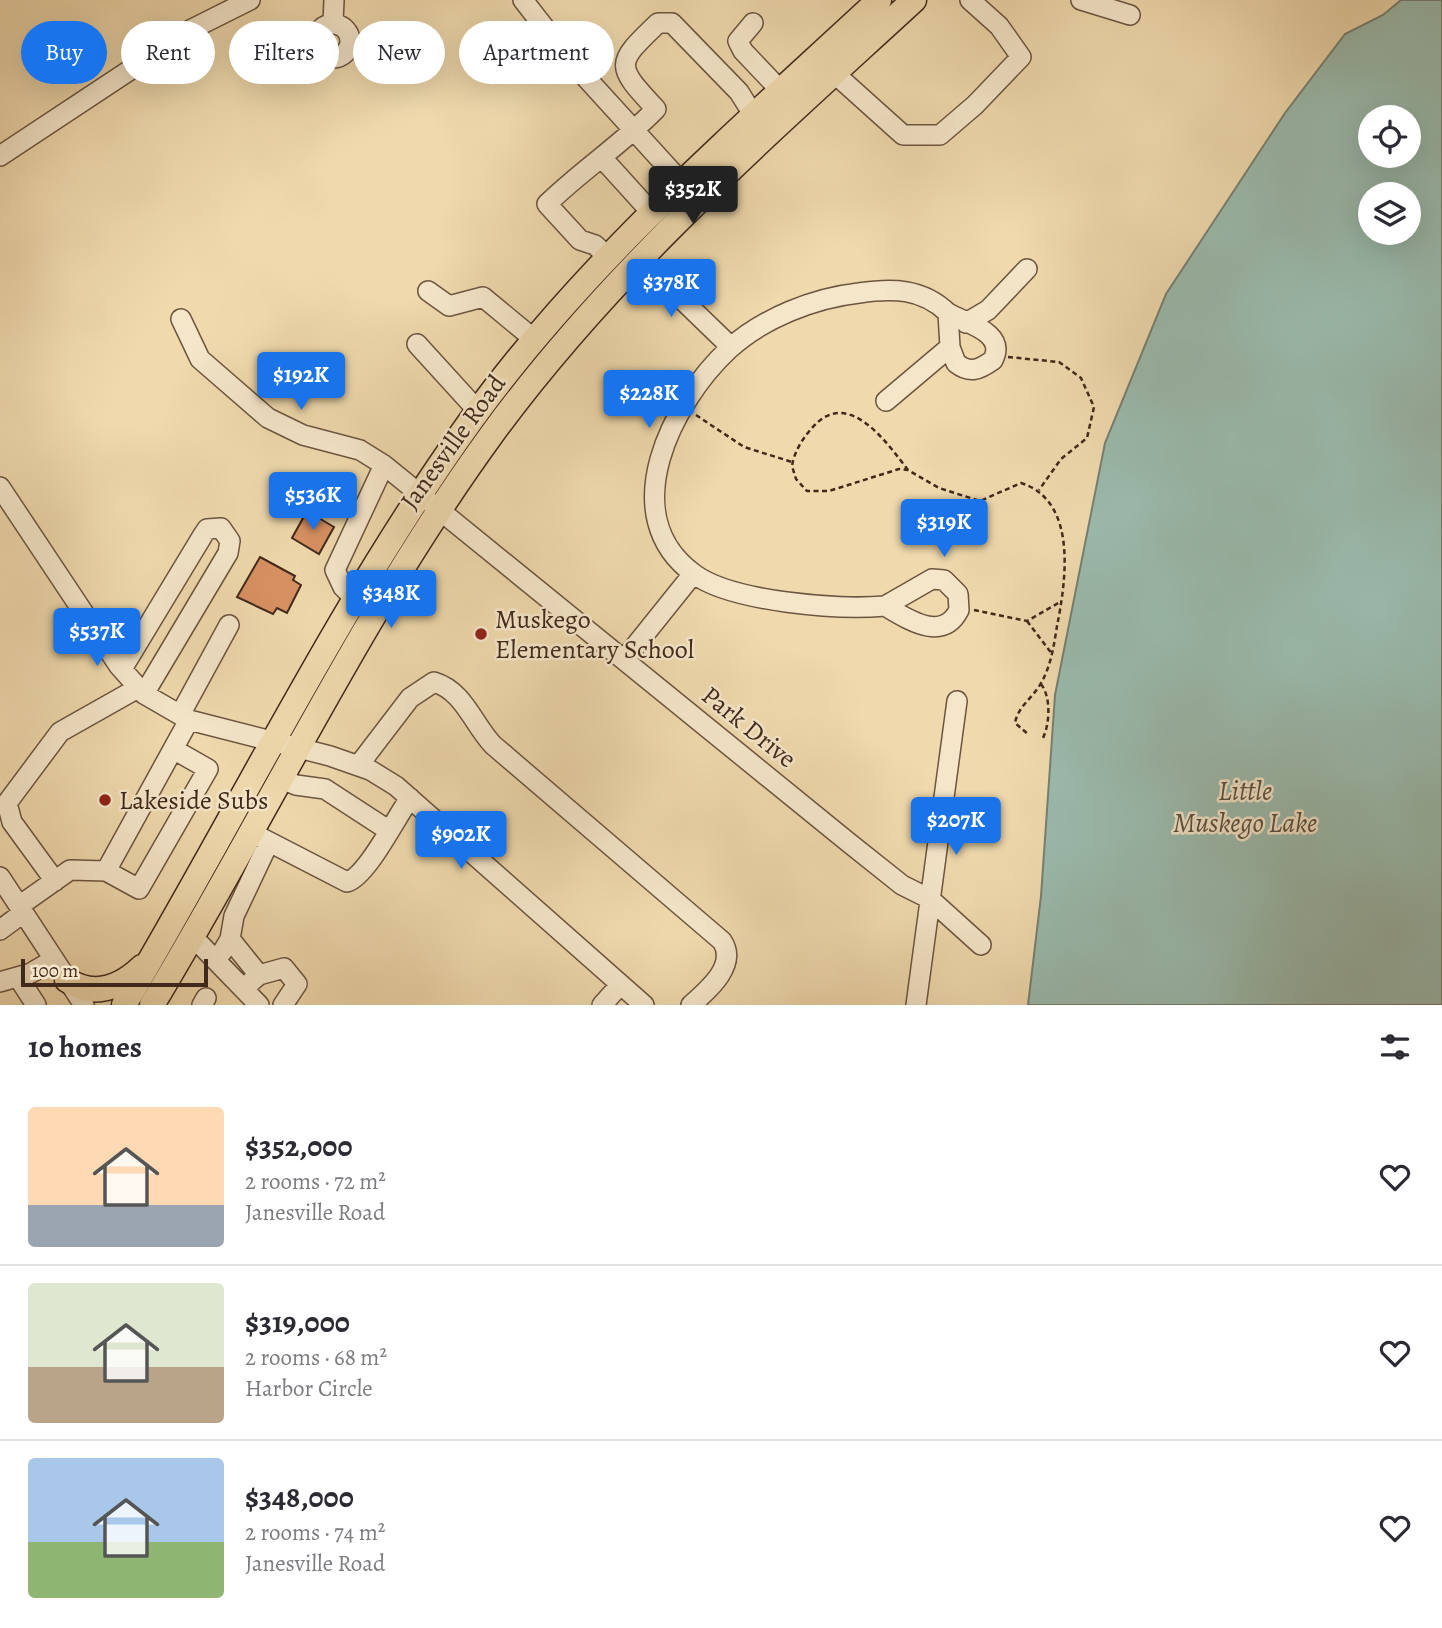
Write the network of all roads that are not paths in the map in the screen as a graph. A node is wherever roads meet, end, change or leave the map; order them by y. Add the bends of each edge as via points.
1 (250, 0) edge
2 (334, 0) edge
3 (523, 0) edge
4 (879, 0) edge
5 (914, 0) edge
6 (1081, 0) edge
7 (972, 2) edge
8 (1130, 15) dead end
9 (333, 21) edge
10 (753, 23) dead end
11 (826, 65) junction
12 (781, 91) junction
13 (754, 116) junction
14 (635, 131) junction
15 (0, 156) edge
16 (603, 159) junction
17 (725, 174) junction
18 (682, 183) junction
19 (656, 209) junction
20 (643, 255) junction
21 (603, 264) junction
22 (1027, 269) dead end
23 (428, 291) dead end
24 (947, 313) junction
25 (181, 318) dead end
26 (966, 323) junction
27 (535, 340) junction
28 (417, 344) dead end
29 (731, 347) junction
30 (950, 347) junction
31 (886, 401) dead end
32 (478, 411) junction
33 (384, 465) junction
34 (0, 487) edge
35 (420, 494) junction
36 (439, 509) junction
37 (693, 574) junction
38 (355, 599) junction
39 (885, 606) junction
40 (229, 625) dead end
41 (624, 660) junction
42 (122, 669) junction
43 (141, 691) junction
44 (957, 701) dead end
45 (185, 718) junction
46 (286, 744) junction
47 (173, 749) junction
48 (358, 766) junction
49 (279, 778) junction
50 (410, 798) junction
51 (6, 825) edge
52 (387, 831) junction
53 (247, 837) junction
54 (106, 871) junction
55 (0, 877) edge
56 (55, 881) junction
57 (930, 899) junction
58 (21, 910) junction
59 (0, 930) edge
60 (193, 936) junction
61 (230, 939) junction
62 (162, 942) junction
63 (981, 945) dead end
64 (53, 960) junction
65 (217, 961) junction
66 (9, 979) edge
67 (67, 980) junction
68 (252, 981) junction
69 (620, 985) junction
70 (36, 1005) edge
71 (84, 1005) edge
72 (124, 1005) edge
73 (152, 1005) edge
74 (260, 1005) edge
75 (283, 1005) edge
76 (602, 1005) edge
77 (644, 1005) edge
78 (691, 1005) edge
79 (916, 1005) edge

1 - 15 street via 216,14
2 - 9 street
3 - 14 street via 544,30
4 - 11 main road, Janesville Road
5 - 11 main road, Janesville Road
6 - 8 street
7 - 11 street via 999,26 1021,57 940,135 903,135
10 - 12 street via 738,41
11 - 12 main road, Janesville Road
11 - 17 main road, Janesville Road
12 - 13 main road, Janesville Road
13 - 14 street via 739,92 689,37 673,23 658,23 628,52 624,66 629,80 656,108
13 - 18 main road, Janesville Road
14 - 16 street
14 - 18 street
16 - 19 street
16 - 21 street via 578,174 547,204 580,240 595,245
17 - 18 main road via 704,183
17 - 20 main road, Janesville Road
18 - 19 main road, Janesville Road
18 - 20 main road via 678,208
19 - 20 main road via 636,247
19 - 21 main road, Janesville Road
20 - 21 main road
20 - 29 street
20 - 36 main road, Janesville Road via 563,345
21 - 27 main road, Janesville Road
22 - 26 street via 988,310
23 - 27 street via 449,306 483,298
24 - 26 street
24 - 29 street via 932,299 902,290 843,295 782,315
24 - 30 street
25 - 33 street, Park Drive via 200,359 268,418 303,435 360,450
26 - 30 street via 992,338 994,356 983,367 969,371 956,363
27 - 32 main road, Janesville Road
28 - 32 street
29 - 37 street via 683,406 658,462 654,500 664,537
30 - 31 street
32 - 35 main road, Janesville Road
33 - 35 street, Park Drive
33 - 38 street via 335,570
34 - 42 street
35 - 36 street, Park Drive
35 - 38 main road, Janesville Road
36 - 41 street, Park Drive
36 - 46 main road, Janesville Road
37 - 39 street via 711,583 800,604
37 - 41 street
38 - 46 main road, Janesville Road
39 - 39 street via 935,628 952,620 959,607 954,588 944,580 932,579
40 - 45 street
41 - 57 street, Park Drive via 902,885
42 - 43 street
42 - 43 street via 207,529 221,528 230,541 228,553
43 - 45 street
43 - 51 street via 60,732 7,803
44 - 57 street
45 - 46 street
45 - 47 street
46 - 48 street
46 - 49 main road, Janesville Road
46 - 53 main road, Janesville Road
47 - 54 street
47 - 54 street via 208,769 139,889
48 - 50 street
48 - 78 street via 410,698 434,682 445,685 493,745 722,941 728,949 722,972
49 - 52 street via 325,789
49 - 53 main road, Janesville Road
50 - 52 street
50 - 69 street
51 - 56 street
52 - 53 street via 371,863 347,882 285,848
53 - 60 main road, Janesville Road
53 - 61 street
53 - 62 main road, Janesville Road
54 - 56 street via 70,870
55 - 58 street
56 - 58 street
57 - 63 street, Park Drive
57 - 79 street
58 - 59 street
58 - 64 street
60 - 65 street
60 - 73 main road, Janesville Road
61 - 65 street
61 - 68 street
62 - 67 main road via 141,968 110,989 86,989
62 - 72 main road, Janesville Road
64 - 66 street
64 - 67 street
65 - 68 street
66 - 70 street
67 - 71 street
68 - 74 street
68 - 75 street via 284,968 297,985
69 - 76 street
69 - 77 street

